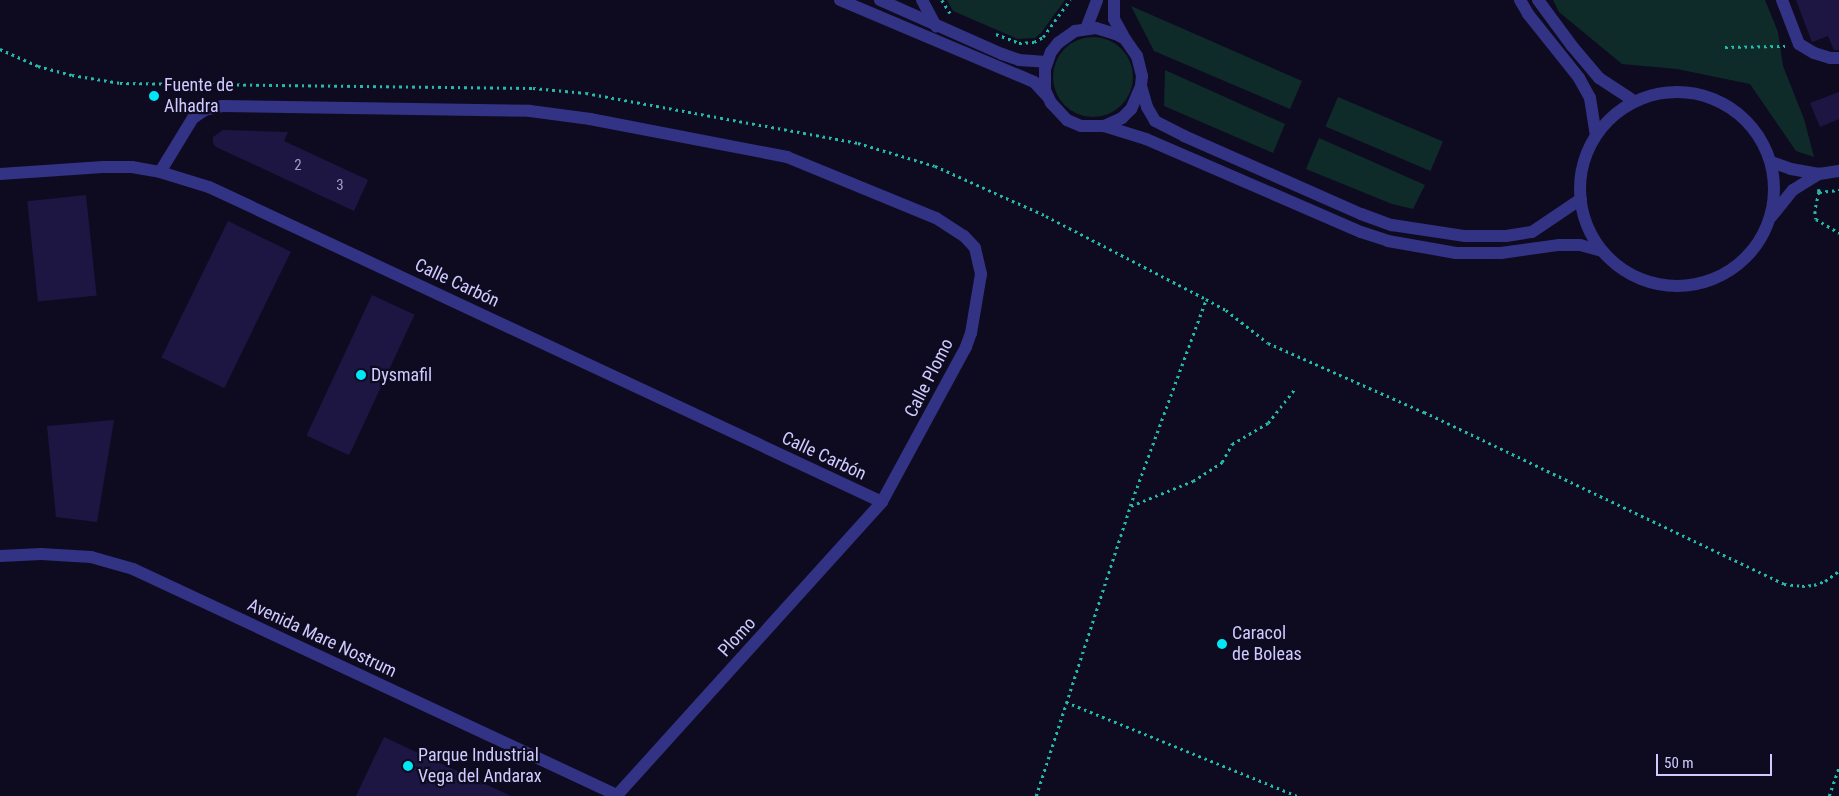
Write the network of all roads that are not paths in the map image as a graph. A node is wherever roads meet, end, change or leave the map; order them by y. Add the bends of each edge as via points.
1 (840, 0) edge
2 (875, 0) edge
3 (880, 0) edge
4 (922, 0) edge
5 (1097, 0) edge
6 (1114, 0) edge
7 (1520, 0) edge
8 (1538, 0) edge
9 (1782, 0) edge
10 (877, 17) junction
11 (936, 26) junction
12 (1086, 29) junction
13 (1125, 40) junction
14 (1839, 58) edge
15 (1046, 62) junction
16 (1142, 86) junction
17 (1048, 97) junction
18 (1634, 101) junction
19 (1104, 126) junction
20 (1596, 135) junction
21 (1771, 162) junction
22 (160, 172) junction
23 (1839, 172) edge
24 (0, 174) edge
25 (1819, 174) junction
26 (1581, 199) junction
27 (1770, 218) junction
28 (1602, 251) junction
29 (882, 502) junction
30 (0, 556) edge
31 (618, 796) edge

1 - 10 street
2 - 10 street
3 - 11 street
4 - 11 street
5 - 12 street
6 - 13 street via 1114,19
7 - 20 street via 1579,78 1590,98
8 - 18 street via 1600,78
9 - 14 street via 1799,44 1814,53
10 - 17 street via 1034,82
11 - 15 street via 1019,60
12 - 13 street via 1106,30
12 - 15 street via 1075,31 1062,40
13 - 16 street via 1137,56
15 - 17 street via 1044,83
16 - 19 street via 1131,109 1122,118
16 - 26 street via 1147,107 1155,121 1392,225 1465,236 1506,236 1532,232
17 - 19 street via 1067,120 1081,126
18 - 20 street via 1619,110
18 - 21 street via 1671,91 1709,96 1742,116 1755,130
19 - 28 street via 1146,139 1388,241 1456,253 1501,254 1559,245 1580,245
20 - 26 street via 1583,165
21 - 25 street
21 - 27 street via 1773,205
22 - 24 street, Calle Carbón via 132,167 103,167
22 - 29 street, Calle Carbón via 210,187
22 - 29 street, Calle Plomo via 193,118 205,110 222,106 530,111 590,119 787,157 936,218 964,236 974,248 981,274 971,333 960,361
23 - 25 street
25 - 27 street via 1793,190
26 - 28 street via 1584,218
27 - 28 street via 1750,253 1721,276 1685,286 1666,286 1631,275
29 - 31 street, Plomo
30 - 31 street, Avenida Mare Nostrum via 41,554 91,558 133,569

